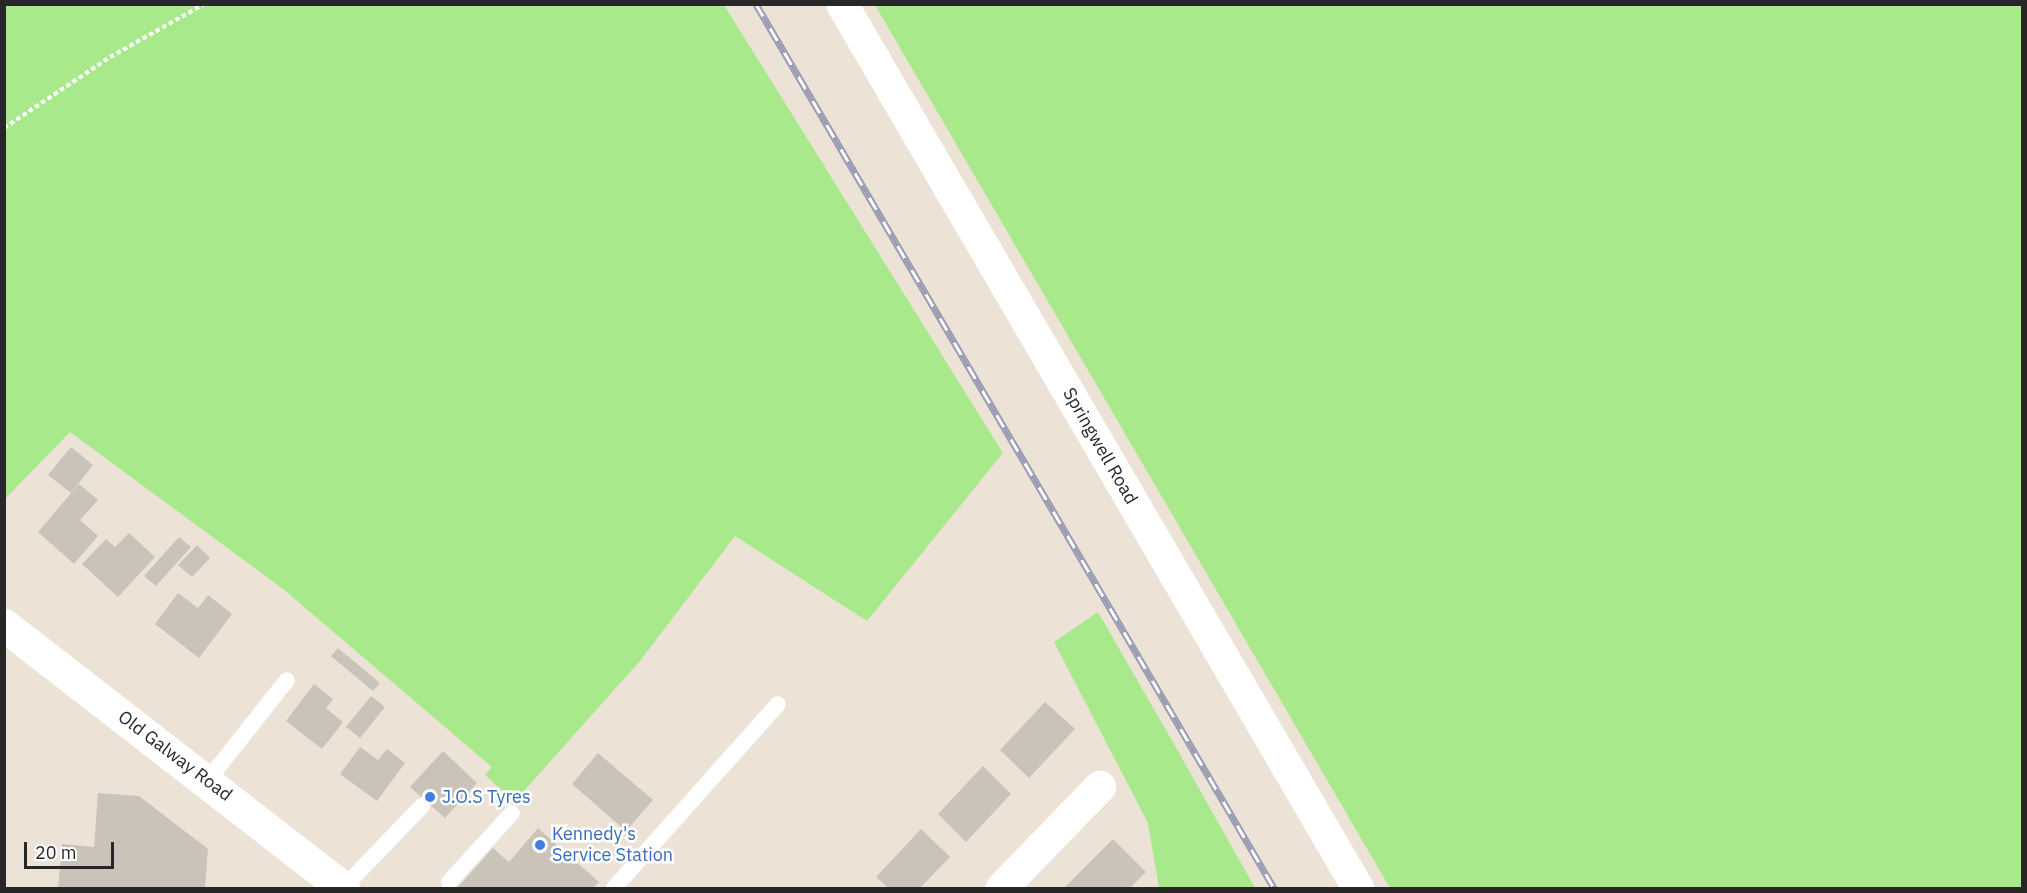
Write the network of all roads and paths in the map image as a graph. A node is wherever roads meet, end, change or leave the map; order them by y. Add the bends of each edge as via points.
1 (204, 4) edge
2 (842, 4) edge
3 (4, 128) edge
4 (5, 628) edge
5 (287, 680) dead end
6 (778, 704) dead end
7 (208, 780) junction
8 (1100, 787) dead end
9 (422, 806) dead end
10 (512, 813) dead end
11 (450, 886) edge
12 (343, 888) edge
13 (614, 888) edge
14 (1002, 888) edge
15 (1358, 888) edge

1 - 3 path via 110,57
2 - 15 street, Springwell Road
4 - 7 main road, Old Galway Road
5 - 7 lane
6 - 13 lane
7 - 12 main road, Old Galway Road
8 - 14 street
9 - 12 lane
10 - 11 lane

